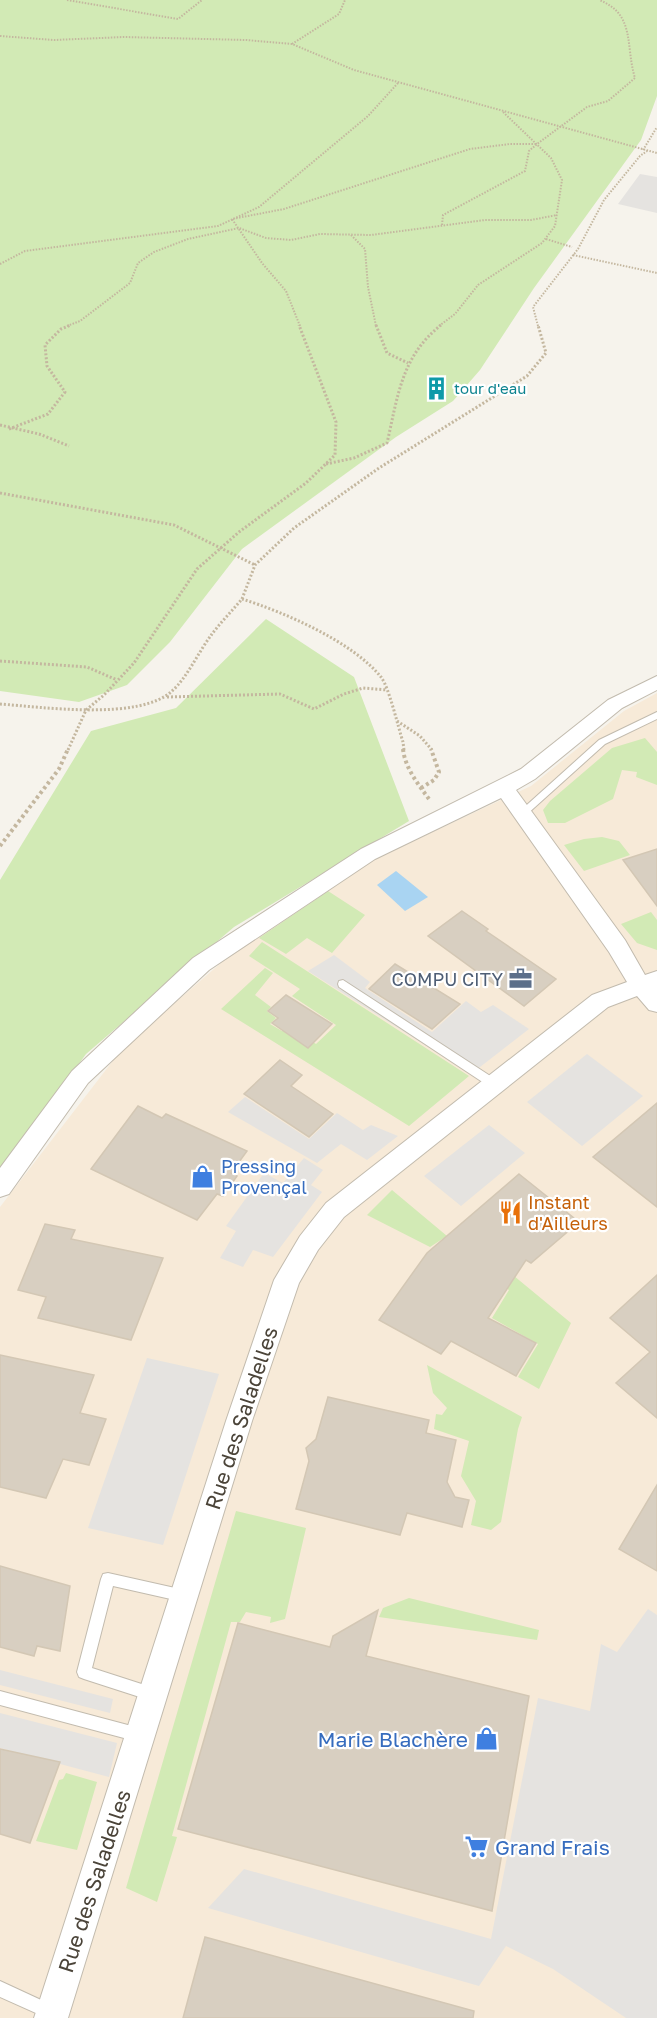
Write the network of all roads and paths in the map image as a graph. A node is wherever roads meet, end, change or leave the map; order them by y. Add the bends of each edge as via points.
1 (67, 0) edge
2 (202, 0) edge
3 (345, 0) edge
4 (599, 0) edge
5 (0, 36) edge
6 (292, 44) junction
7 (398, 82) junction
8 (501, 110) junction
9 (558, 126) junction
10 (657, 127) edge
11 (537, 144) junction
12 (643, 150) junction
13 (647, 151) junction
14 (657, 153) edge
15 (557, 215) junction
16 (232, 219) junction
17 (442, 225) junction
18 (239, 228) junction
19 (351, 235) junction
20 (546, 239) junction
21 (572, 247) dead end
22 (573, 255) junction
23 (0, 264) edge
24 (657, 273) edge
25 (408, 363) junction
26 (0, 426) edge
27 (9, 429) junction
28 (69, 446) dead end
29 (326, 464) junction
30 (0, 493) edge
31 (220, 549) junction
32 (255, 565) junction
33 (242, 599) junction
34 (0, 661) edge
35 (117, 680) junction
36 (657, 682) edge
37 (387, 690) junction
38 (166, 698) junction
39 (0, 704) edge
40 (86, 710) junction
41 (657, 716) edge
42 (396, 720) junction
43 (421, 788) junction
44 (504, 788) junction
45 (522, 814) junction
46 (442, 817) junction
47 (0, 846) edge
48 (343, 984) dead end
49 (652, 990) edge
50 (494, 1084) junction
51 (0, 1186) edge
52 (184, 1597) junction
53 (153, 1694) junction
54 (0, 1698) edge
55 (140, 1735) junction
56 (0, 1989) edge
57 (51, 2015) edge

1 - 2 path via 178,19
3 - 6 path via 339,14
4 - 9 path via 616,7 623,18 635,78 608,101 587,108
5 - 6 path
6 - 7 path via 354,70
7 - 8 path
7 - 16 path via 369,116 258,207
8 - 9 path
8 - 11 path
9 - 11 path
9 - 12 path
10 - 12 path
11 - 15 path via 551,158 562,180
11 - 16 path via 470,149 284,209
11 - 17 path via 529,151 525,171 454,207 443,215
12 - 13 path
13 - 14 path
13 - 22 path via 604,200
15 - 17 path
15 - 20 path
16 - 18 path
16 - 23 path via 218,225 25,251
17 - 19 path
18 - 19 path via 291,240 320,234
18 - 27 path via 188,239 153,252 138,263 130,283 80,321 61,329 45,345 47,366 65,392 48,414
18 - 29 path via 286,291 336,422 335,455
19 - 25 path via 365,249 364,263 379,342 388,354
20 - 21 path
20 - 25 path via 478,285
22 - 24 path
22 - 32 path via 533,307 546,353 527,376 379,468 294,528
25 - 29 path via 387,443 354,458
26 - 27 path
27 - 28 path via 39,434
29 - 31 path
30 - 31 path via 174,525
31 - 32 path
31 - 35 path via 197,569 134,663
32 - 33 path
33 - 37 path via 280,611 355,654 382,678
33 - 38 path
34 - 35 path via 87,667
35 - 40 path
36 - 44 street via 615,704 528,774
37 - 38 path via 363,688 314,709 280,694
37 - 42 path
38 - 40 path via 144,705
39 - 40 path
40 - 47 path via 59,769
41 - 45 lane via 602,742
42 - 43 path via 404,758
42 - 43 path via 428,740 435,755 439,772
43 - 46 path
44 - 45 street
44 - 46 street
45 - 49 street
46 - 51 street via 368,854 201,964 80,1077
48 - 50 lane
49 - 50 street, Rue des Saladelles via 600,1001
50 - 52 street, Rue des Saladelles via 335,1210 286,1280
52 - 53 street, Rue des Saladelles
52 - 53 lane via 108,1579 84,1672
53 - 55 street, Rue des Saladelles
54 - 55 lane
55 - 57 street, Rue des Saladelles
56 - 57 lane

